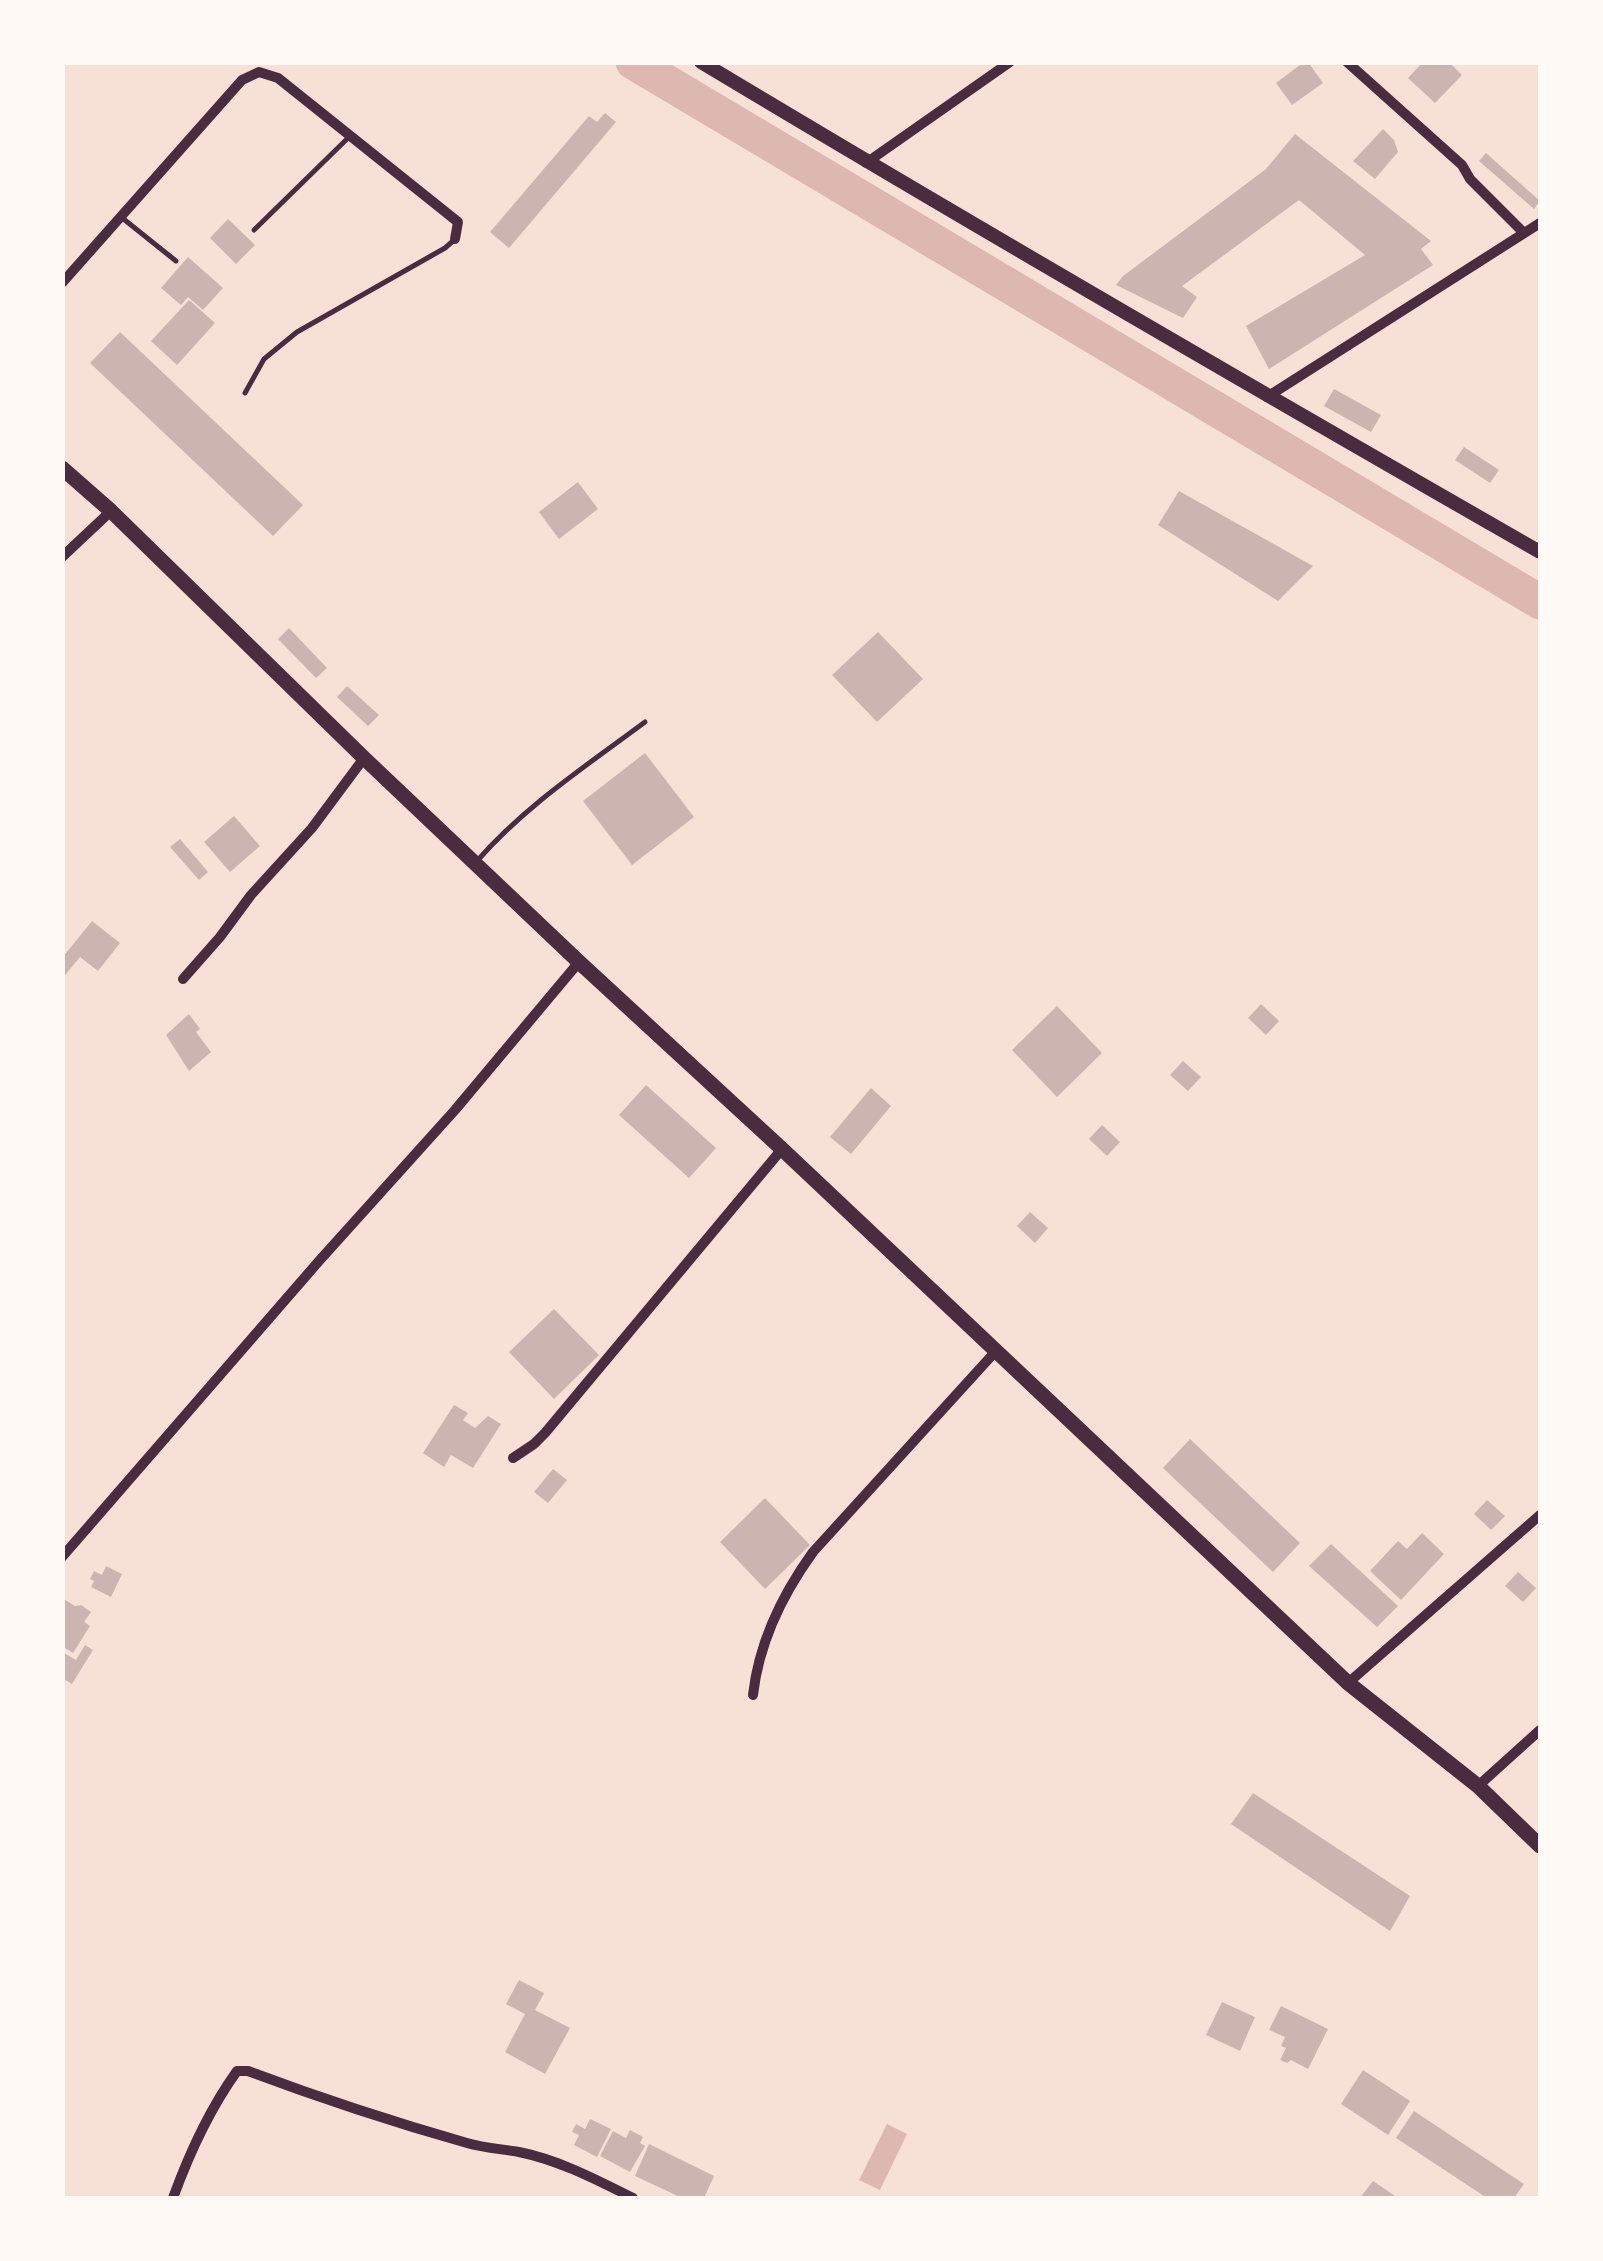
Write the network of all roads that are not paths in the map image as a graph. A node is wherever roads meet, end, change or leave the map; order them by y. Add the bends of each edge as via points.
1 (701, 62) edge
2 (1010, 62) edge
3 (1348, 62) edge
4 (350, 135) junction
5 (866, 163) junction
6 (121, 217) junction
7 (1540, 222) edge
8 (254, 230) dead end
9 (1524, 233) junction
10 (456, 238) joint
11 (176, 261) dead end
12 (62, 284) edge
13 (245, 393) dead end
14 (1267, 396) junction
15 (62, 468) edge
16 (111, 511) junction
17 (1540, 552) edge
18 (62, 557) edge
19 (645, 722) dead end
20 (364, 758) junction
21 (475, 863) junction
22 (579, 962) junction
23 (184, 980) dead end
24 (782, 1148) junction
25 (995, 1352) junction
26 (513, 1458) dead end
27 (1540, 1515) edge
28 (62, 1538) edge
29 (74, 1544) junction
30 (62, 1557) edge
31 (1348, 1682) junction
32 (753, 1696) dead end
33 (1540, 1730) edge
34 (1478, 1786) junction
35 (1540, 1846) edge
36 (172, 2198) edge
37 (633, 2198) edge

1 - 5 main road
2 - 5 street
3 - 9 street via 1462,165
4 - 6 street via 278,78 259,72 242,80
4 - 8 lane
4 - 10 street via 458,222
5 - 14 main road
6 - 11 lane
6 - 12 street
7 - 9 street
9 - 14 street
10 - 13 lane via 297,332 264,359
14 - 17 main road
15 - 16 main road
16 - 18 street
16 - 20 main road
19 - 21 lane via 533,806
20 - 21 main road
20 - 23 street
21 - 22 main road
22 - 24 main road
22 - 29 street
24 - 25 main road
24 - 26 street via 546,1433
25 - 31 main road
25 - 32 street via 788,1586 756,1668
27 - 31 street
28 - 29 street
29 - 30 street
31 - 34 main road
33 - 34 street
34 - 35 main road
36 - 37 street via 236,2071 472,2145 550,2161

